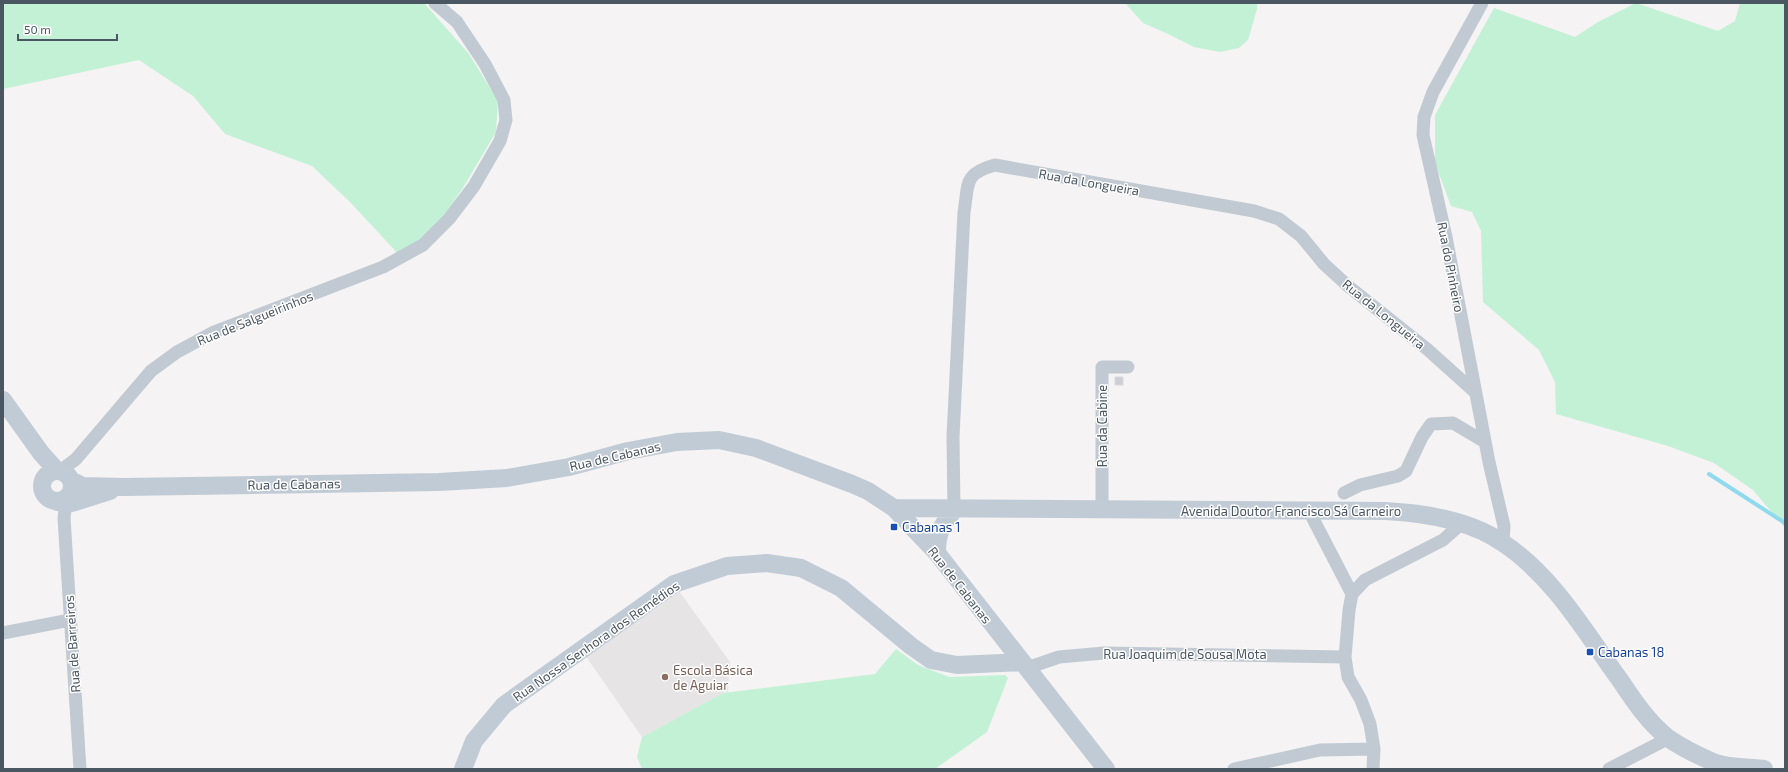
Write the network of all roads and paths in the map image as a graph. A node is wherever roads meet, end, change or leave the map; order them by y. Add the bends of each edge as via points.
1 (435, 3) edge
2 (1482, 3) edge
3 (1128, 367) dead end
4 (1476, 393) junction
5 (3, 400) edge
6 (1485, 442) junction
7 (41, 454) junction
8 (64, 492) junction
9 (1344, 493) dead end
10 (894, 508) junction
11 (954, 510) junction
12 (1102, 510) junction
13 (1309, 511) junction
14 (1461, 524) junction
15 (1503, 542) junction
16 (937, 553) junction
17 (1352, 594) junction
18 (70, 620) junction
19 (3, 633) edge
20 (1345, 657) junction
21 (1024, 665) junction
22 (1669, 738) junction
23 (1374, 749) junction
24 (80, 769) edge
25 (464, 769) edge
26 (1106, 769) edge
27 (1234, 769) edge
28 (1372, 769) edge
29 (1609, 769) edge
30 (1764, 769) edge

1 - 8 street, Rua de Salgueirinhos via 457,22 485,64 504,100 506,120 500,141 474,186 449,219 423,245 383,267 214,332 177,352 151,371 76,459
2 - 4 street, Rua do Pinheiro via 1433,92 1424,117 1423,135 1446,237
3 - 12 street, Rua da Cabine via 1102,367
4 - 6 street, Rua do Pinheiro
4 - 11 street, Rua da Longueira via 1427,349 1348,286 1324,264 1301,236 1279,219 1254,211 995,165 978,170 970,179 964,212 953,437
5 - 7 street
6 - 9 street via 1453,423 1431,424 1406,471 1398,476 1360,485
6 - 15 street, Rua do Pinheiro via 1504,526
7 - 8 street
7 - 8 street via 44,465 41,483 46,474
8 - 10 street, Rua de Cabanas via 82,486 431,482 507,478 569,467 628,451 677,442 719,440 756,448 805,465 868,491
8 - 18 street, Rua de Barreiros
10 - 11 street, Avenida Doutor Francisco Sá Carneiro
10 - 16 street, Rua de Cabanas
11 - 12 street, Avenida Doutor Francisco Sá Carneiro
11 - 16 street via 941,526
12 - 13 street, Avenida Doutor Francisco Sá Carneiro
13 - 14 street, Avenida Doutor Francisco Sá Carneiro via 1407,512
13 - 17 street
14 - 15 street, Avenida Doutor Francisco Sá Carneiro via 1485,532
14 - 17 street via 1443,540 1365,580
15 - 22 street, Avenida Doutor Francisco Sá Carneiro via 1541,574 1570,610 1639,708
16 - 21 street, Rua de Cabanas
17 - 20 street
18 - 19 street
18 - 24 street, Rua de Barreiros
20 - 21 street, Rua Joaquim de Sousa Mota via 1104,653 1059,657
20 - 23 street via 1348,677 1361,700 1370,724
21 - 25 street, Rua Nossa Senhora dos Remédios via 957,665 931,660 841,588 802,568 767,563 727,566 674,584 504,705 474,741
21 - 26 street, Rua de Cabanas
22 - 29 street
22 - 30 street, Avenida Doutor Francisco Sá Carneiro via 1715,763
23 - 27 street via 1320,750
23 - 28 street

